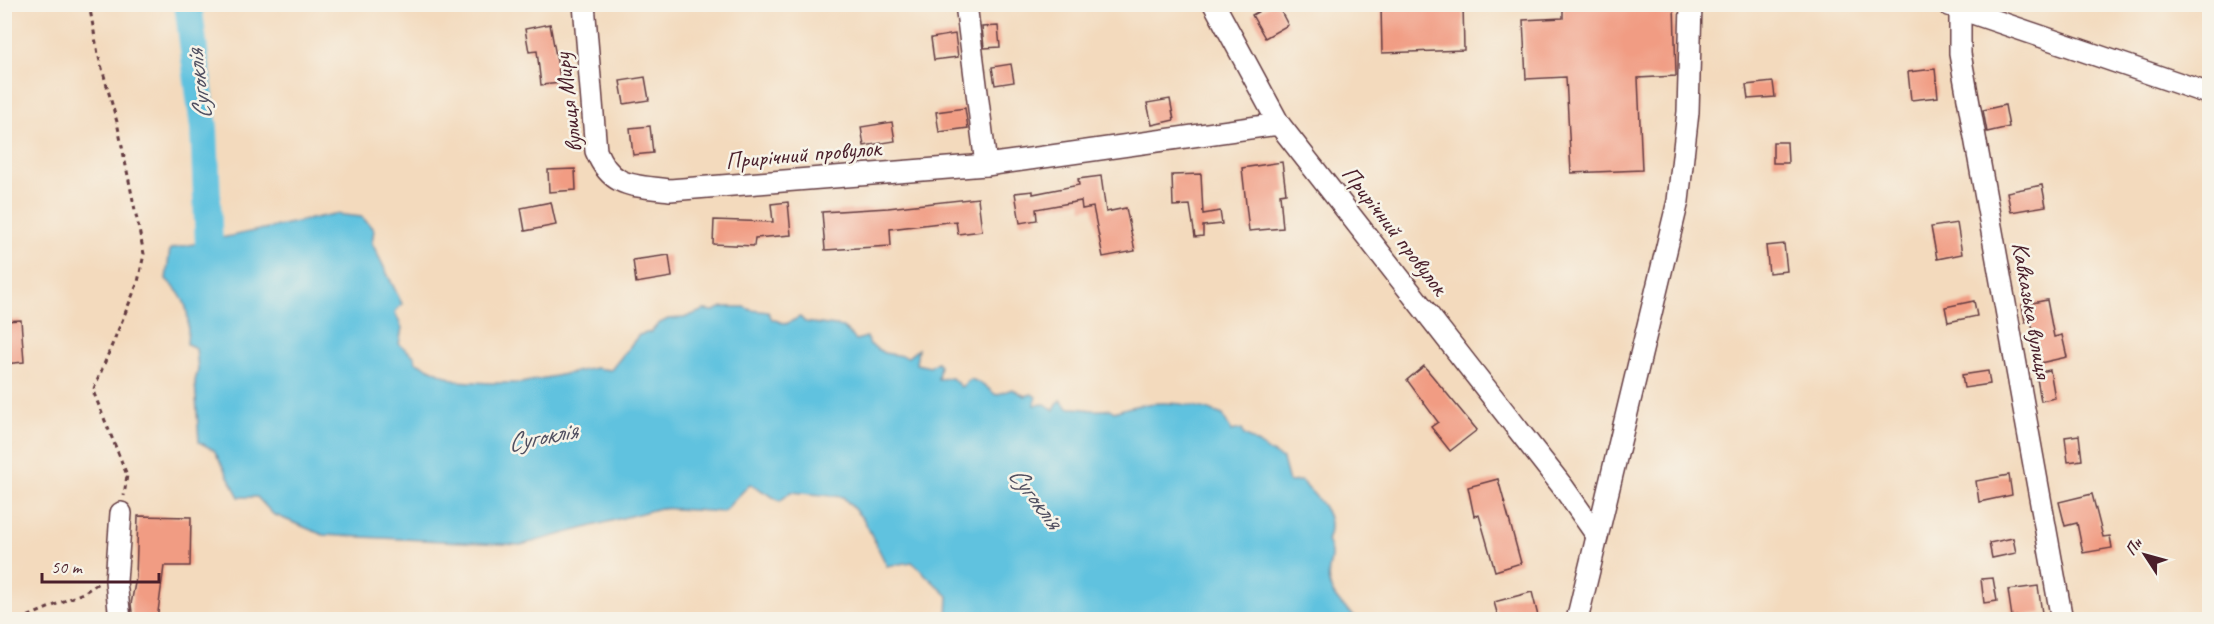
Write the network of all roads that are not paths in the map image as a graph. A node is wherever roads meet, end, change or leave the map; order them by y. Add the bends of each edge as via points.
1 (584, 4) edge
2 (966, 4) edge
3 (1214, 4) edge
4 (1691, 4) edge
5 (1954, 6) edge
6 (2210, 94) edge
7 (1280, 124) junction
8 (986, 165) junction
9 (624, 184) joint
10 (122, 513) road end
11 (1596, 534) junction
12 (120, 620) edge
13 (1577, 620) edge
14 (2062, 620) edge

1 - 9 street, вулиця Миру via 596,151 604,170
2 - 8 street
3 - 7 street
4 - 11 street via 1688,112 1678,201
5 - 6 street
5 - 14 street, Кавказька вулиця
7 - 8 street, Прирічний провулок
7 - 11 street, Прирічний провулок
8 - 9 street, Прирічний провулок via 670,190
10 - 12 street via 116,581
11 - 13 street

